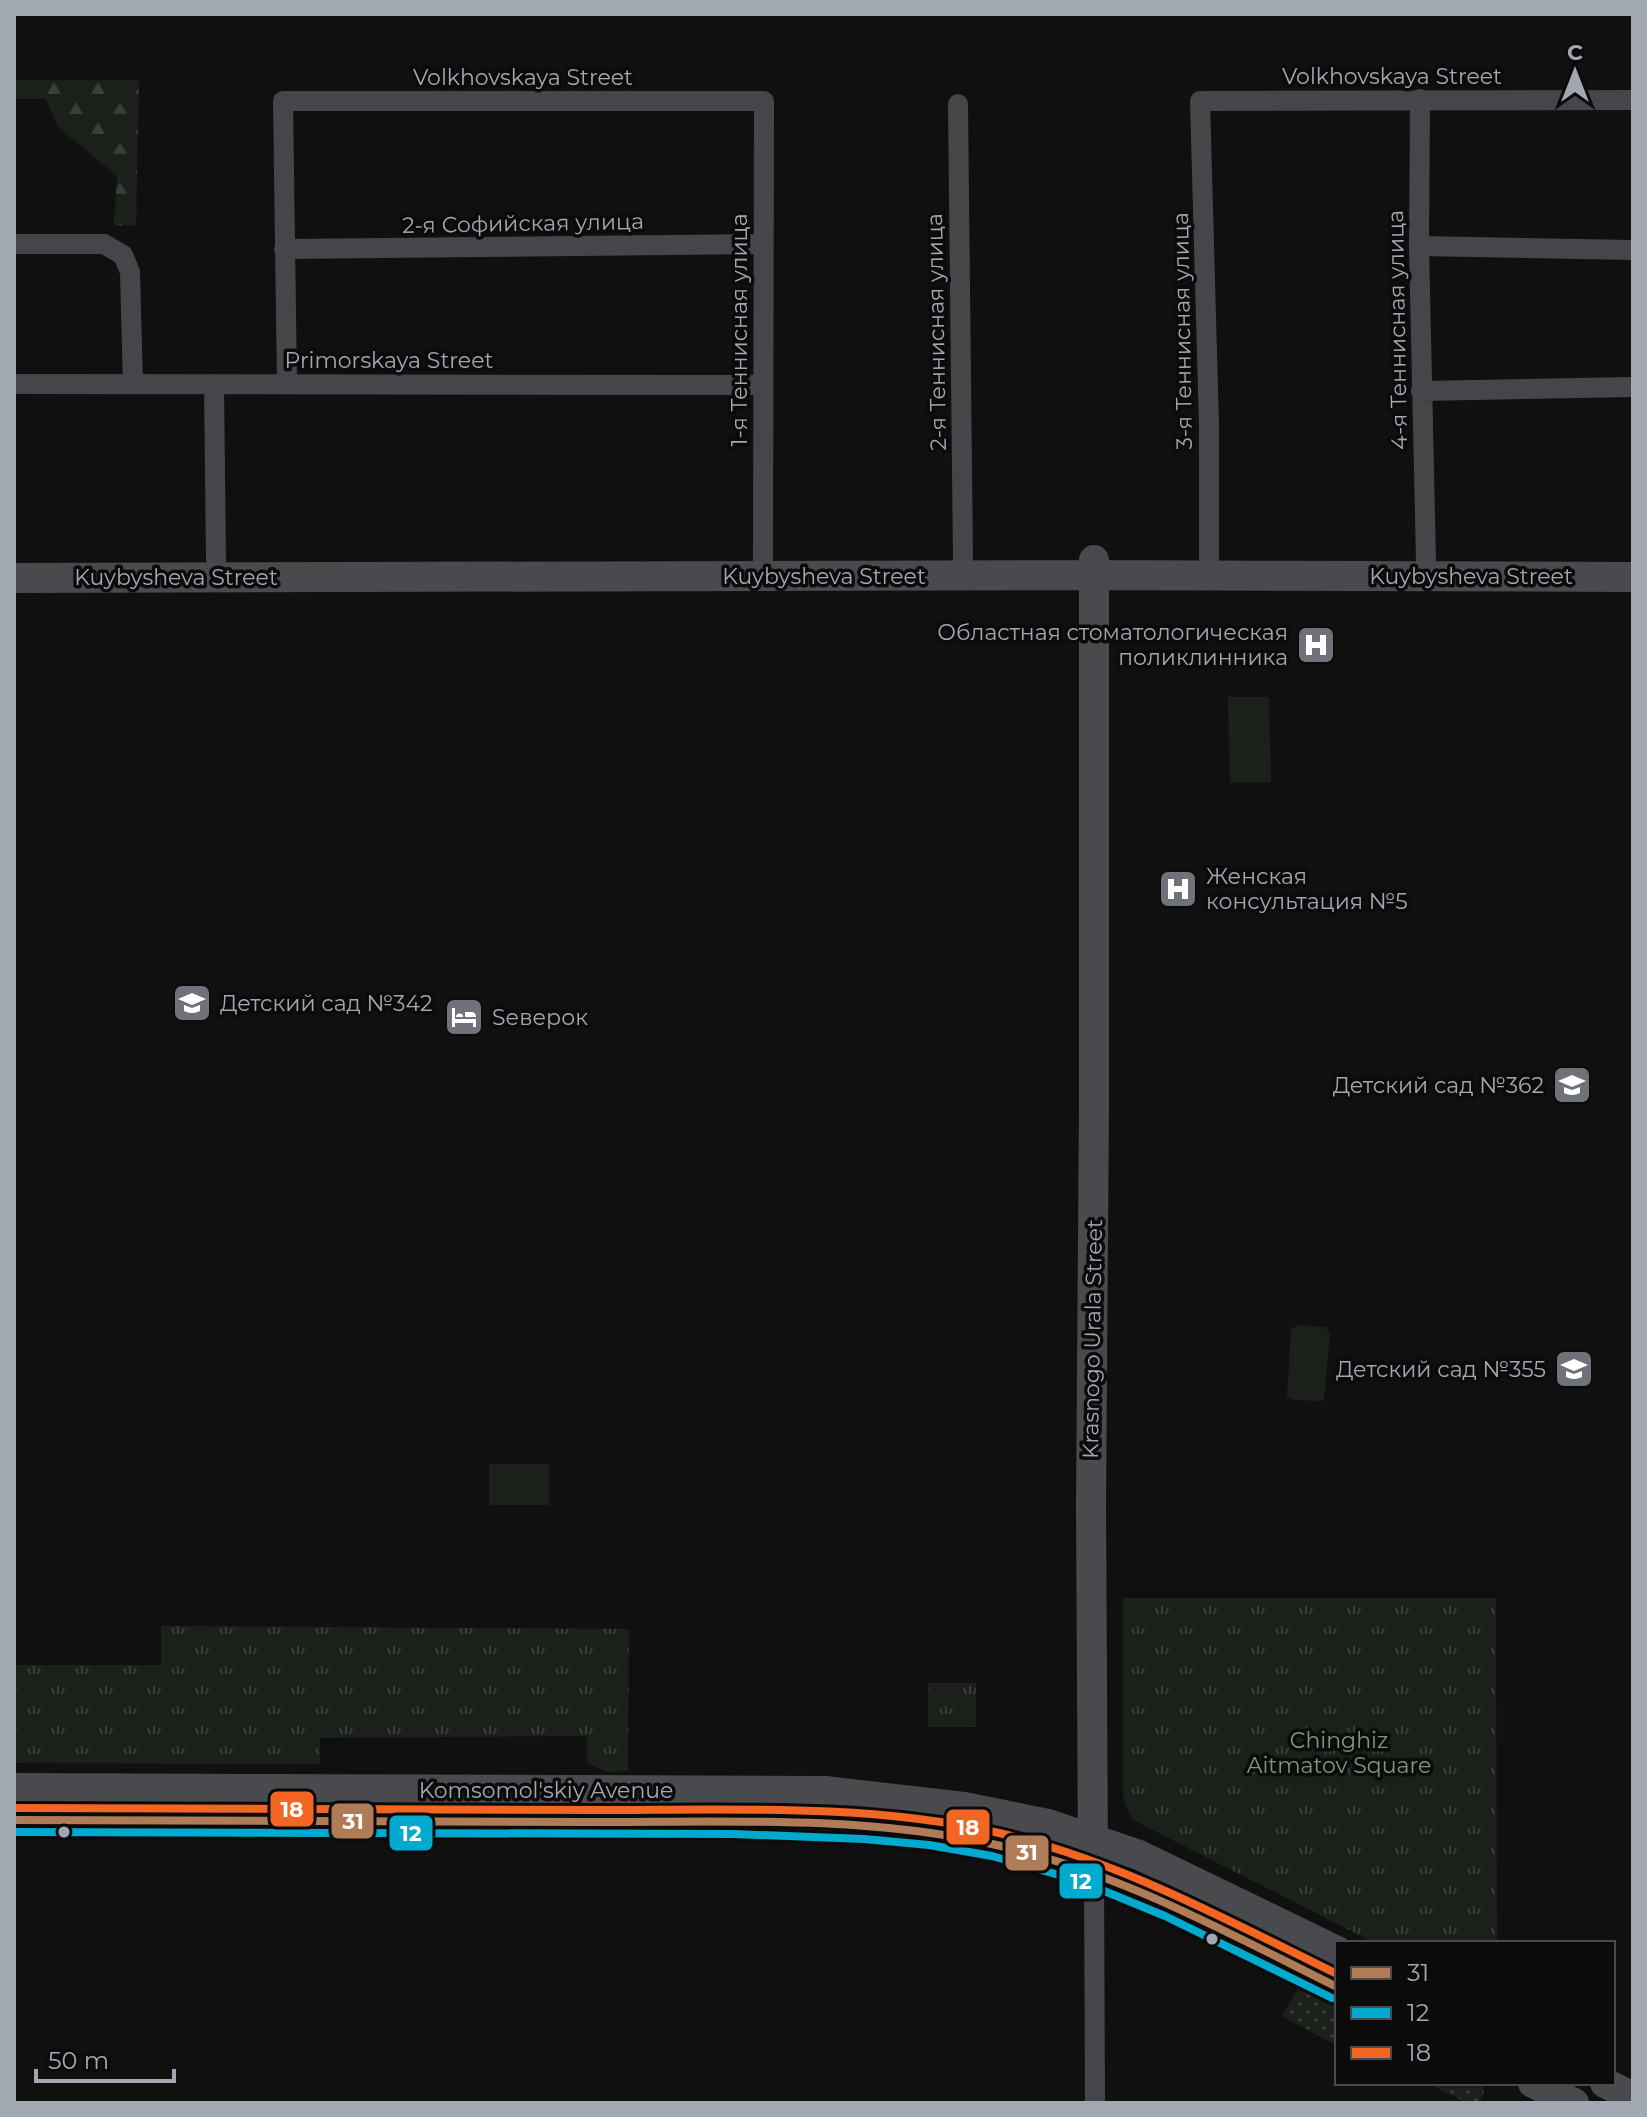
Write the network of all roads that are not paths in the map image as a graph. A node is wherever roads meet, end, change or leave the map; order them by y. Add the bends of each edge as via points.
1 (1420, 99) junction
2 (1633, 100) edge
3 (764, 101) joint
4 (1200, 101) joint
5 (958, 104) dead end
6 (14, 244) edge
7 (763, 244) junction
8 (1419, 246) junction
9 (284, 249) junction
10 (1633, 250) edge
11 (14, 384) edge
12 (133, 384) junction
13 (214, 384) junction
14 (287, 384) junction
15 (763, 385) junction
16 (1633, 387) edge
17 (1421, 391) junction
18 (14, 560) edge
19 (963, 560) junction
20 (1209, 560) junction
21 (1633, 562) edge
22 (763, 568) junction
23 (1094, 568) junction
24 (216, 569) junction
25 (1426, 569) junction
26 (1633, 577) edge
27 (14, 578) edge
28 (14, 1788) edge
29 (14, 1820) edge
30 (1092, 1839) junction
31 (1094, 1872) junction
32 (1335, 1950) edge
33 (1335, 1986) edge
34 (1537, 2085) edge
35 (1609, 2085) edge
36 (1633, 2097) edge
37 (1095, 2103) edge
38 (1574, 2103) edge

1 - 2 street, Volkhovskaya Street
1 - 4 street, Volkhovskaya Street
1 - 8 street, 4-я Теннисная улица
3 - 7 street, 1-я Теннисная улица
3 - 9 street, Volkhovskaya Street via 283,101
4 - 20 street, 3-я Теннисная улица
5 - 19 street, 2-я Теннисная улица
6 - 12 street via 104,244 123,255 130,272
7 - 9 street, 2-я Софийская улица
7 - 15 street, 1-я Теннисная улица
8 - 10 street
8 - 17 street, 4-я Теннисная улица
9 - 14 street
11 - 12 street, Primorskaya Street
12 - 13 street, Primorskaya Street
13 - 14 street, Primorskaya Street
13 - 24 street
14 - 15 street, Primorskaya Street
15 - 22 street, 1-я Теннисная улица
16 - 17 street
17 - 25 street, 4-я Теннисная улица
18 - 24 main road, Kuybysheva Street
19 - 22 main road, Kuybysheva Street
19 - 23 main road, Kuybysheva Street
20 - 23 main road, Kuybysheva Street
20 - 25 main road, Kuybysheva Street
21 - 25 main road, Kuybysheva Street
22 - 23 main road, Kuybysheva Street
22 - 24 main road, Kuybysheva Street
23 - 25 main road, Kuybysheva Street
23 - 30 main road, Krasnogo Urala Street
24 - 27 main road, Kuybysheva Street
25 - 26 main road, Kuybysheva Street
28 - 30 main road, Komsomol'skiy Avenue via 825,1791 975,1809
29 - 31 main road, Komsomol'skiy Avenue via 831,1825 993,1843
30 - 31 main road, Krasnogo Urala Street
30 - 32 main road, Komsomol'skiy Avenue via 1139,1855
31 - 33 main road, Komsomol'skiy Avenue
31 - 37 street, Krasnogo Urala Street
34 - 38 main road
35 - 36 main road

